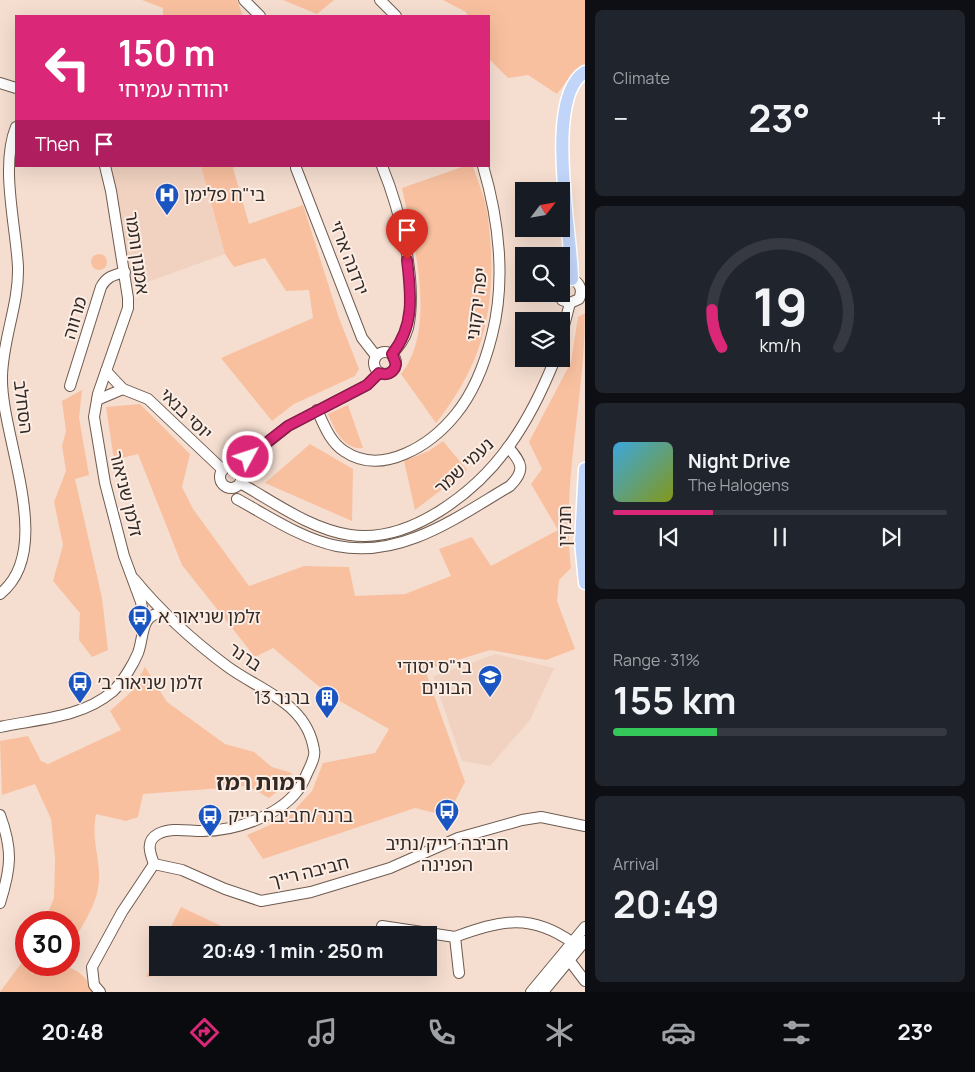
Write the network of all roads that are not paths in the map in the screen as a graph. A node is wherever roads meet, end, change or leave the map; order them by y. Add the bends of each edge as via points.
1 (244, 0) edge
2 (380, 0) edge
3 (259, 15) edge
4 (395, 15) edge
5 (585, 72) edge
6 (3, 84) edge
7 (15, 88) edge
8 (15, 95) edge
9 (15, 133) edge
10 (105, 167) edge
11 (382, 167) edge
12 (483, 167) edge
13 (296, 168) dead end
14 (566, 247) edge
15 (125, 272) junction
16 (570, 282) edge
17 (583, 293) edge
18 (570, 303) joint
19 (568, 312) edge
20 (392, 354) junction
21 (376, 356) junction
22 (551, 367) edge
23 (106, 371) junction
24 (379, 373) junction
25 (70, 386) dead end
26 (123, 389) junction
27 (97, 400) junction
28 (317, 410) junction
29 (508, 448) junction
30 (237, 467) junction
31 (585, 469) edge
32 (222, 470) junction
33 (240, 483) junction
34 (237, 499) dead end
35 (134, 579) junction
36 (585, 582) edge
37 (0, 594) edge
38 (163, 613) junction
39 (145, 623) junction
40 (0, 727) edge
41 (0, 815) edge
42 (585, 826) edge
43 (154, 864) junction
44 (0, 903) edge
45 (585, 927) edge
46 (437, 934) edge
47 (455, 937) junction
48 (585, 941) edge
49 (572, 942) junction
50 (569, 960) junction
51 (460, 973) dead end
52 (585, 981) edge
53 (100, 992) edge
54 (531, 992) edge
55 (543, 992) edge

1 - 3 street
2 - 4 street
5 - 14 main road via 573,82 564,110
6 - 7 street
6 - 8 street
9 - 37 street, הסחלב via 9,165 18,288 2,376 4,406 26,527 25,547 19,566 10,584
10 - 15 street, אמנון ותמר
11 - 20 street via 402,226 408,273 408,329
12 - 28 street, יפה ירקוני via 493,203 500,251 496,313 486,355 469,395 445,426 414,448 399,456 369,461 356,458 335,443
13 - 21 street, ירדנה ארזי via 362,338
15 - 23 street, אמנון ותמר via 128,308
15 - 25 street, מרווה via 111,276 101,287
16 - 17 street via 579,284
17 - 18 street
18 - 19 street
20 - 21 street via 385,352
20 - 24 street via 396,364 393,371
21 - 24 street via 374,363
22 - 29 street, נעמי שמר via 534,406
23 - 26 street, יוסי בנאי
23 - 27 street, זלמן שניאור
24 - 28 street via 367,385
26 - 27 street
26 - 32 street, יוסי בנאי via 148,399
27 - 35 street, זלמן שניאור via 94,417 105,483 124,556
28 - 30 street via 288,426
29 - 33 street, נעמי שמר via 452,502 421,521 388,533 351,535 336,532
29 - 34 street via 517,458 521,470 510,486 436,530 392,545 373,548 336,546 286,526
30 - 32 street via 231,465
30 - 33 street via 242,476
31 - 36 main road, חנקין via 581,542
32 - 33 street via 220,476 224,485 231,488
35 - 38 street, ברנר
35 - 39 street, זלמן שניאור
38 - 39 street via 150,616
38 - 43 street, ברנר via 228,667 296,712 312,735 315,753 302,785 283,805 243,825 157,834 151,840 149,850
39 - 40 street, זלמן שניאור via 138,653 113,691 64,716
41 - 44 street via 11,854
42 - 43 street, חביבה רייך via 541,817 513,822 458,838 390,868 311,892 261,900 182,870
43 - 53 street via 122,912 92,967 94,985
45 - 49 street
46 - 47 street
47 - 49 street via 493,923 517,921 534,923
47 - 51 street
48 - 50 street
49 - 54 street
50 - 52 street
50 - 55 street

